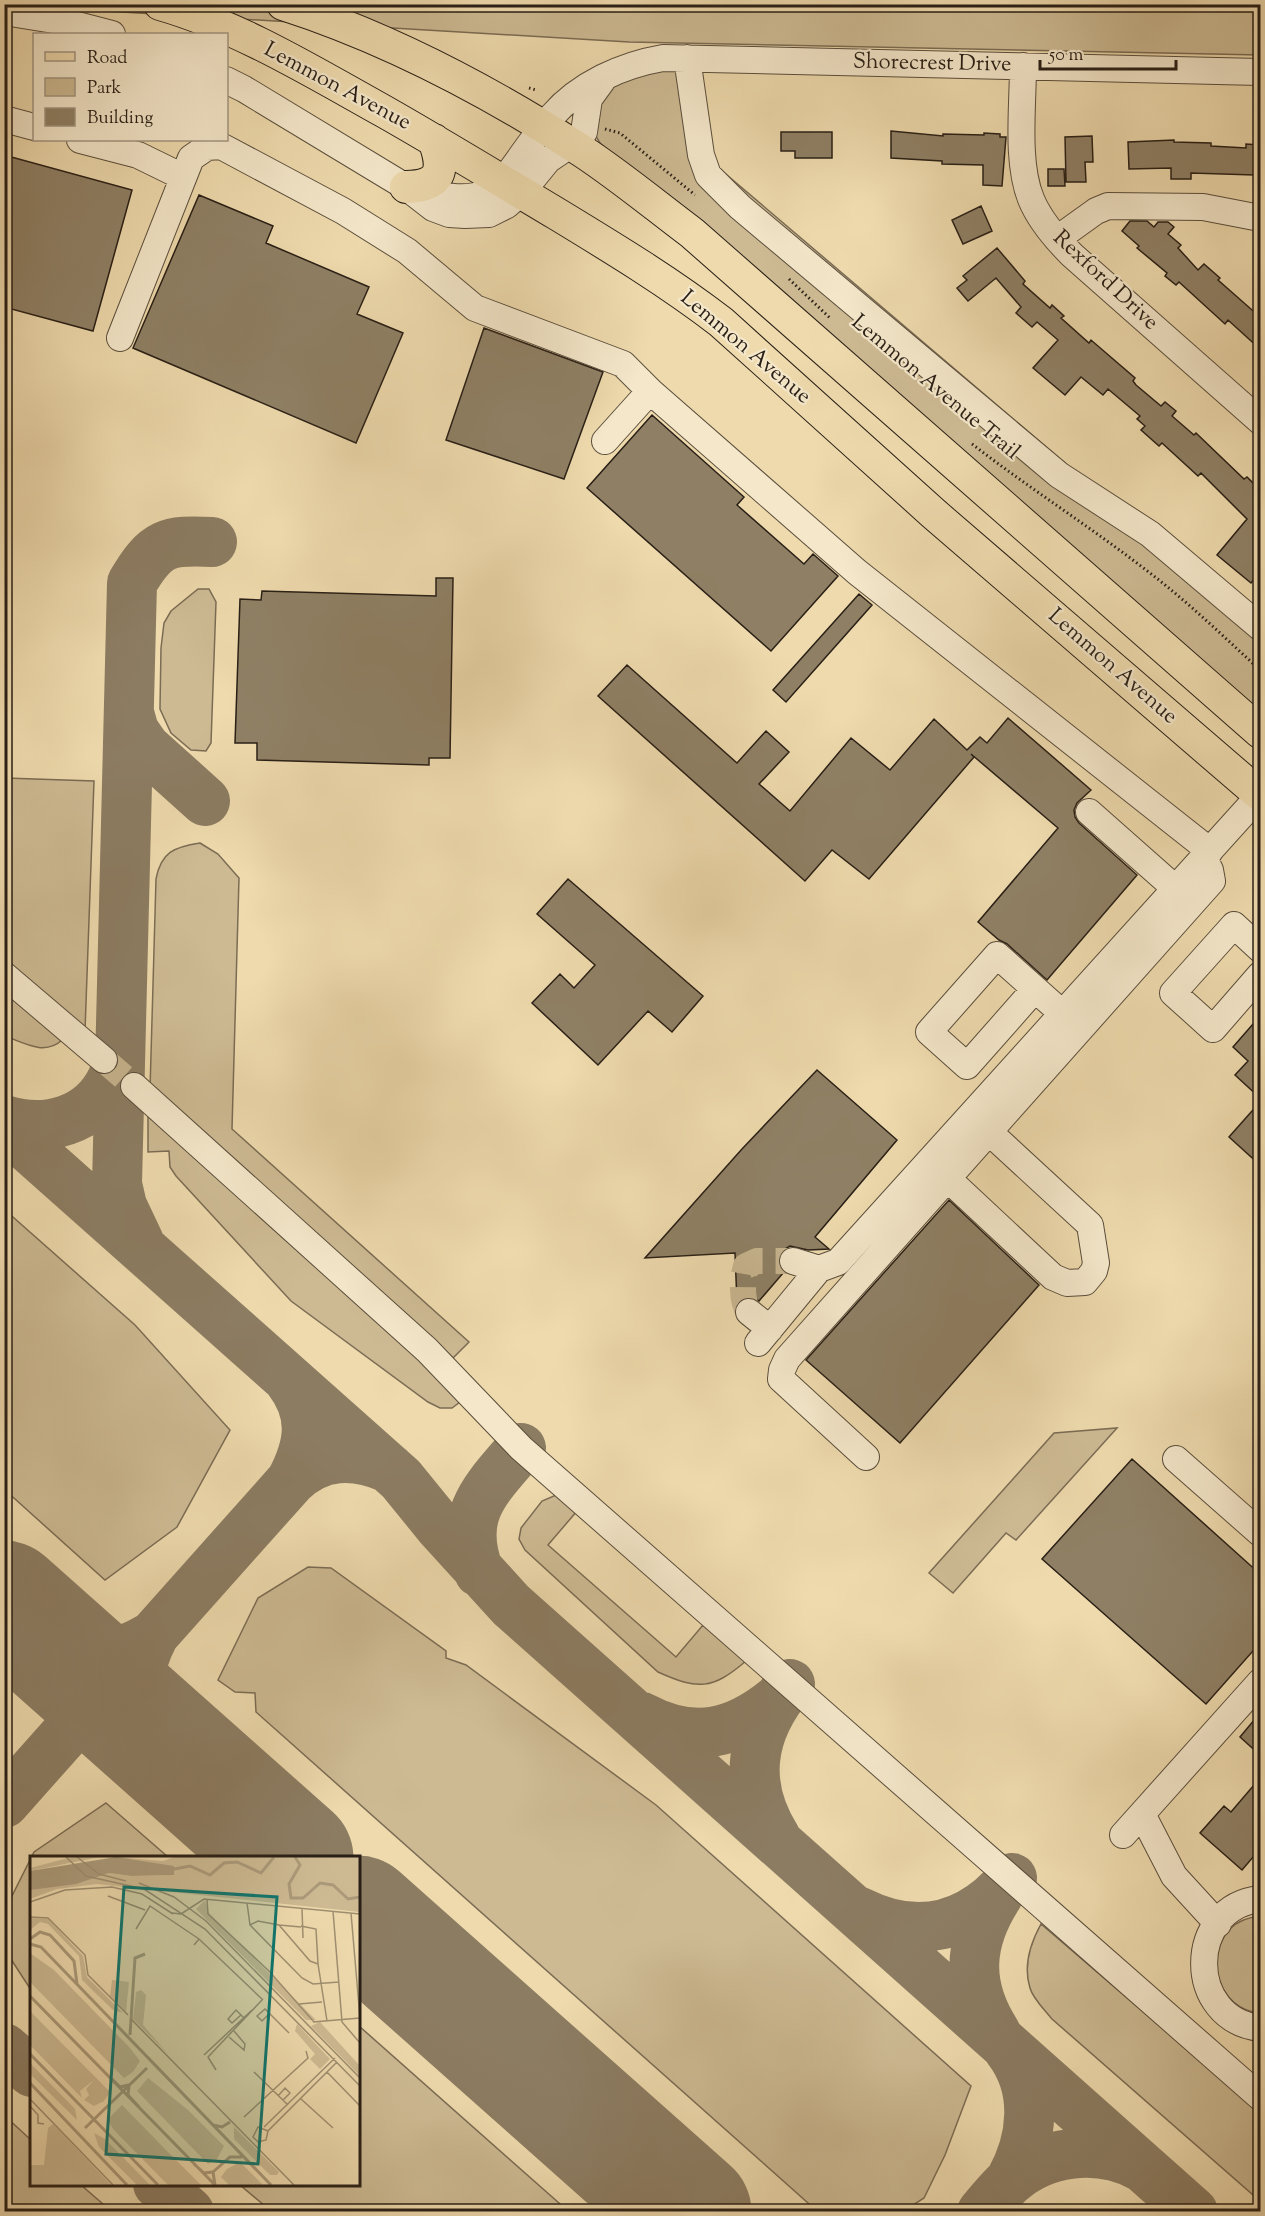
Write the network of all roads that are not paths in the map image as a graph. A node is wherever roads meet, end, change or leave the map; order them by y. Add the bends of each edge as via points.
1 (160, 4) edge
2 (283, 4) edge
3 (4, 12) edge
4 (108, 33) edge
5 (687, 58) junction
6 (1023, 66) junction
7 (1260, 72) edge
8 (606, 76) junction
9 (228, 81) edge
10 (4, 119) edge
11 (543, 126) junction
12 (33, 127) edge
13 (434, 140) junction
14 (84, 141) edge
15 (570, 144) junction
16 (183, 177) junction
17 (512, 186) junction
18 (406, 187) junction
19 (1260, 218) edge
20 (1056, 239) junction
21 (120, 338) dead end
22 (650, 391) junction
23 (1260, 420) edge
24 (605, 441) dead end
25 (1260, 627) edge
26 (1260, 732) edge
27 (1260, 795) edge
28 (1089, 812) dead end
29 (1207, 854) junction
30 (1176, 889) junction
31 (1260, 949) edge
32 (4, 975) edge
33 (1260, 975) edge
34 (1035, 989) dead end
35 (1063, 1014) junction
36 (104, 1060) tunnel mouth
37 (134, 1086) tunnel mouth
38 (988, 1131) junction
39 (947, 1178) junction
40 (793, 1261) tunnel mouth
41 (819, 1269) junction
42 (749, 1312) tunnel mouth
43 (866, 1457) dead end
44 (1176, 1459) dead end
45 (1260, 1533) edge
46 (1260, 1682) edge
47 (1142, 1814) junction
48 (1123, 1835) dead end
49 (1260, 1899) edge
50 (1218, 1924) junction
51 (1260, 2028) edge
52 (1260, 2097) edge

1 - 13 main road, Lemmon Avenue via 284,56
2 - 11 main road via 416,58
3 - 4 street
5 - 6 street, Shorecrest Drive
5 - 8 street, Shorecrest Drive via 643,62
5 - 25 street via 701,155 708,175 740,207 1059,475 1150,534
6 - 7 street, Shorecrest Drive
6 - 20 street, Rexford Drive via 1025,175 1031,199
8 - 11 street, Shorecrest Drive via 586,86
8 - 15 street, Shorecrest Drive via 590,99 584,132
9 - 18 street, Shorecrest Drive
10 - 12 street
11 - 15 main road
11 - 17 street, Shorecrest Drive
13 - 17 main road, Lemmon Avenue
13 - 18 main road via 440,171 422,187
14 - 16 street via 138,155
15 - 17 street, Shorecrest Drive
15 - 26 main road via 692,233
16 - 21 street
16 - 22 street via 196,153 221,146 343,211 407,251 474,308 623,364
17 - 18 street, Shorecrest Drive via 507,205 489,213 465,216 434,208
17 - 27 main road, Lemmon Avenue via 690,298 721,322 933,513
19 - 20 street via 1203,207 1108,206
20 - 23 street, Rexford Drive
22 - 24 street
22 - 29 street via 857,572
27 - 29 street
28 - 30 street
29 - 30 street
29 - 38 street via 1212,881
30 - 35 street
31 - 33 street via 1234,925 1173,993 1213,1029
32 - 36 street
34 - 35 street
35 - 41 street via 838,1262
37 - 52 street via 427,1350 521,1448
38 - 39 street
38 - 39 street via 1090,1225 1096,1263 1085,1282 1067,1283 1053,1277
39 - 43 street via 787,1359 782,1370 781,1379
40 - 41 street
41 - 42 street via 764,1336
44 - 45 street
46 - 47 street
47 - 48 street
47 - 50 street via 1174,1876
49 - 50 street via 1242,1904
50 - 51 street via 1204,1951 1209,1991 1220,2008 1235,2020

